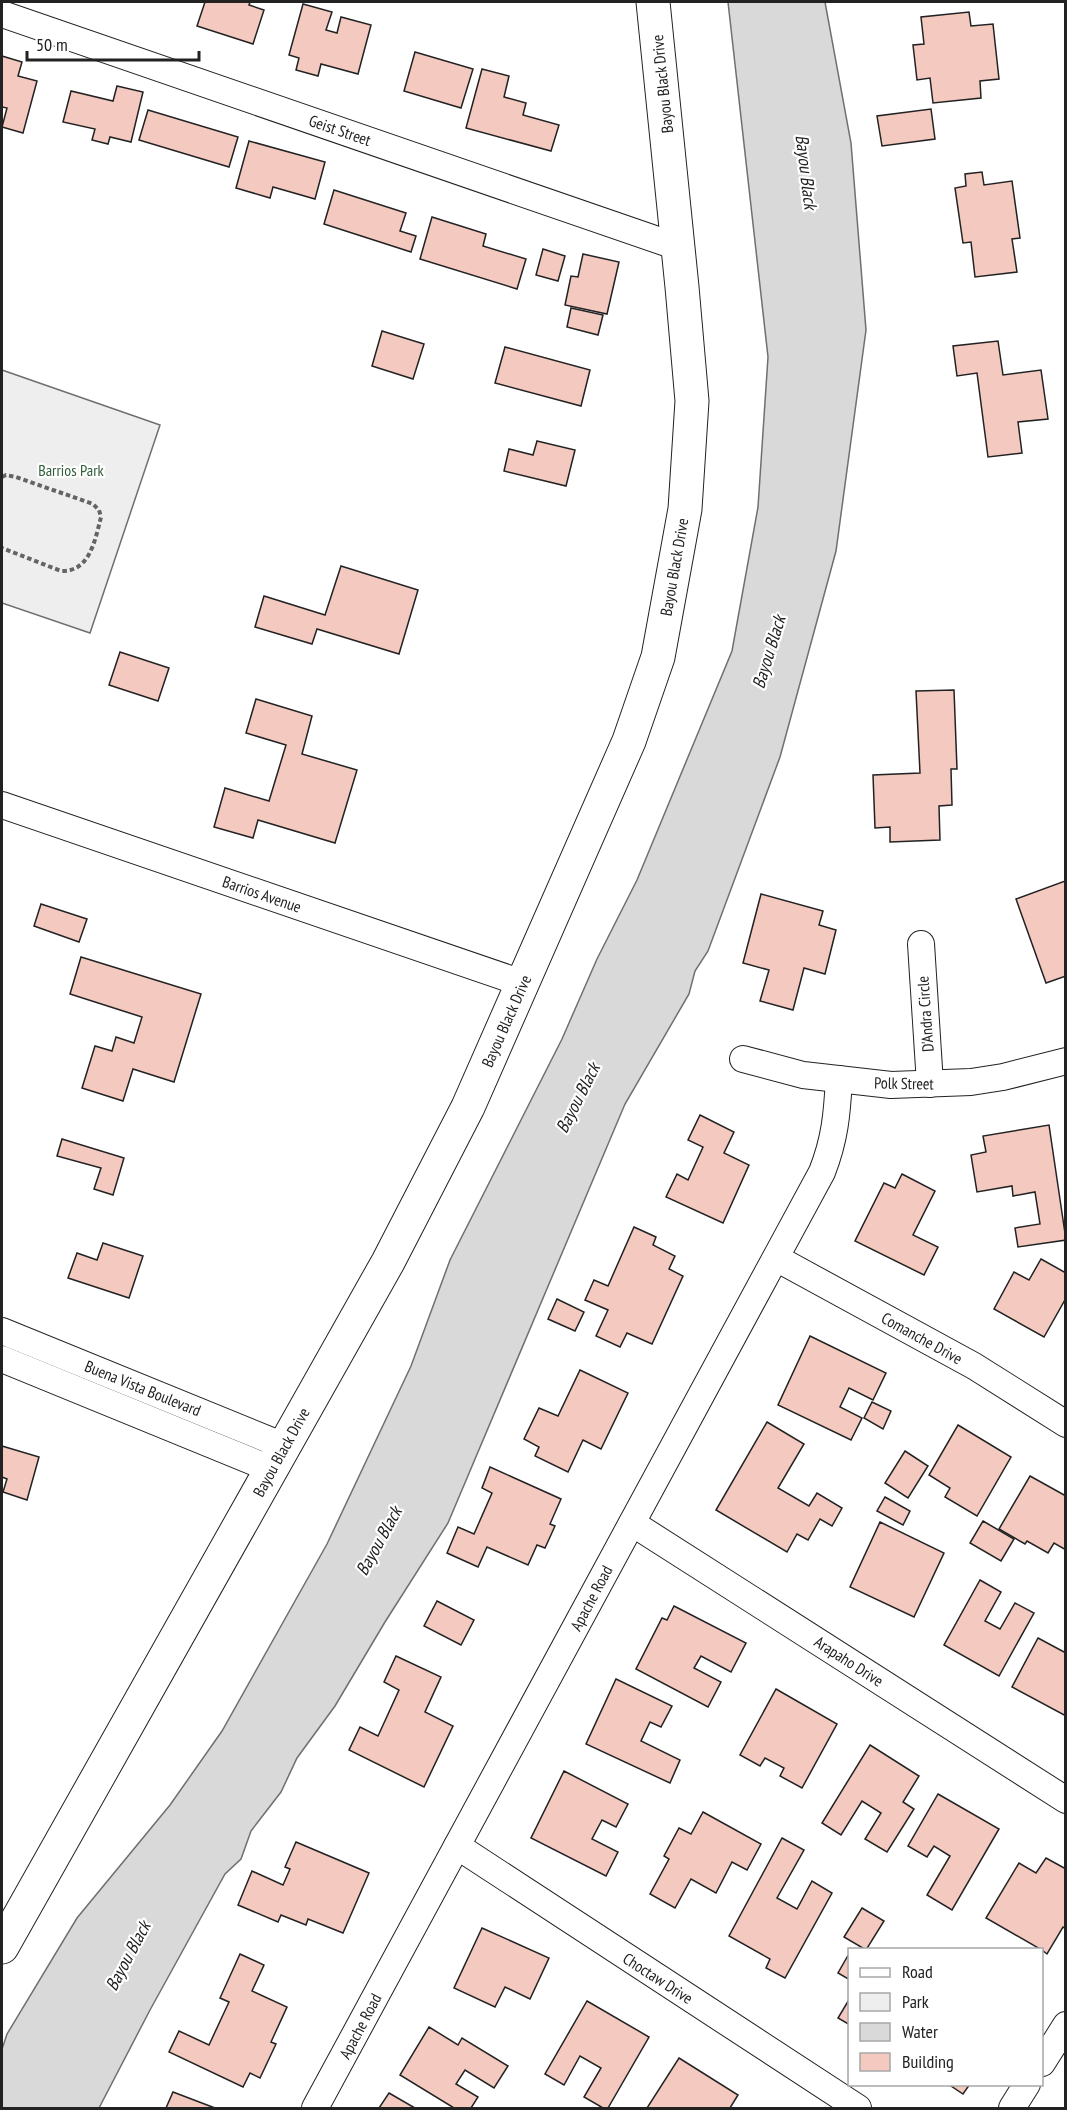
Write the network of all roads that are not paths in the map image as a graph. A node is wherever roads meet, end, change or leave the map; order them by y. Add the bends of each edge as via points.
1 (653, 2) edge
2 (2, 14) edge
3 (678, 247) junction
4 (2, 805) edge
5 (921, 944) dead end
6 (522, 983) junction
7 (743, 1059) dead end
8 (1065, 1061) edge
9 (839, 1079) junction
10 (930, 1084) junction
11 (776, 1258) junction
12 (2, 1330) edge
13 (2, 1359) edge
14 (1065, 1424) edge
15 (277, 1457) junction
16 (632, 1523) junction
17 (1065, 1800) edge
18 (457, 1846) junction
19 (2, 1947) edge
20 (1065, 2025) edge
21 (1043, 2059) edge
22 (1026, 2086) edge
23 (315, 2109) edge
24 (858, 2109) edge
25 (1012, 2109) edge

1 - 3 main road, Bayou Black Drive
2 - 3 street, Geist Street
3 - 6 main road, Bayou Black Drive via 692,401 685,509 658,657 629,741
4 - 6 street, Barrios Avenue
5 - 10 street, D'Andra Circle
6 - 15 main road, Bayou Black Drive via 468,1107 388,1262
7 - 9 street, Polk Street via 803,1075
8 - 10 street, Polk Street via 1003,1077
9 - 10 street, Polk Street via 891,1085
9 - 11 street, Apache Road via 831,1150
11 - 14 street, Comanche Drive via 974,1366
11 - 16 street, Apache Road
12 - 15 street, Buena Vista Boulevard
13 - 15 street, Buena Vista Boulevard
15 - 19 main road, Bayou Black Drive
16 - 17 street, Arapaho Drive
16 - 18 street, Apache Road
18 - 23 street, Apache Road
18 - 24 street, Choctaw Drive
20 - 21 street
22 - 25 street

